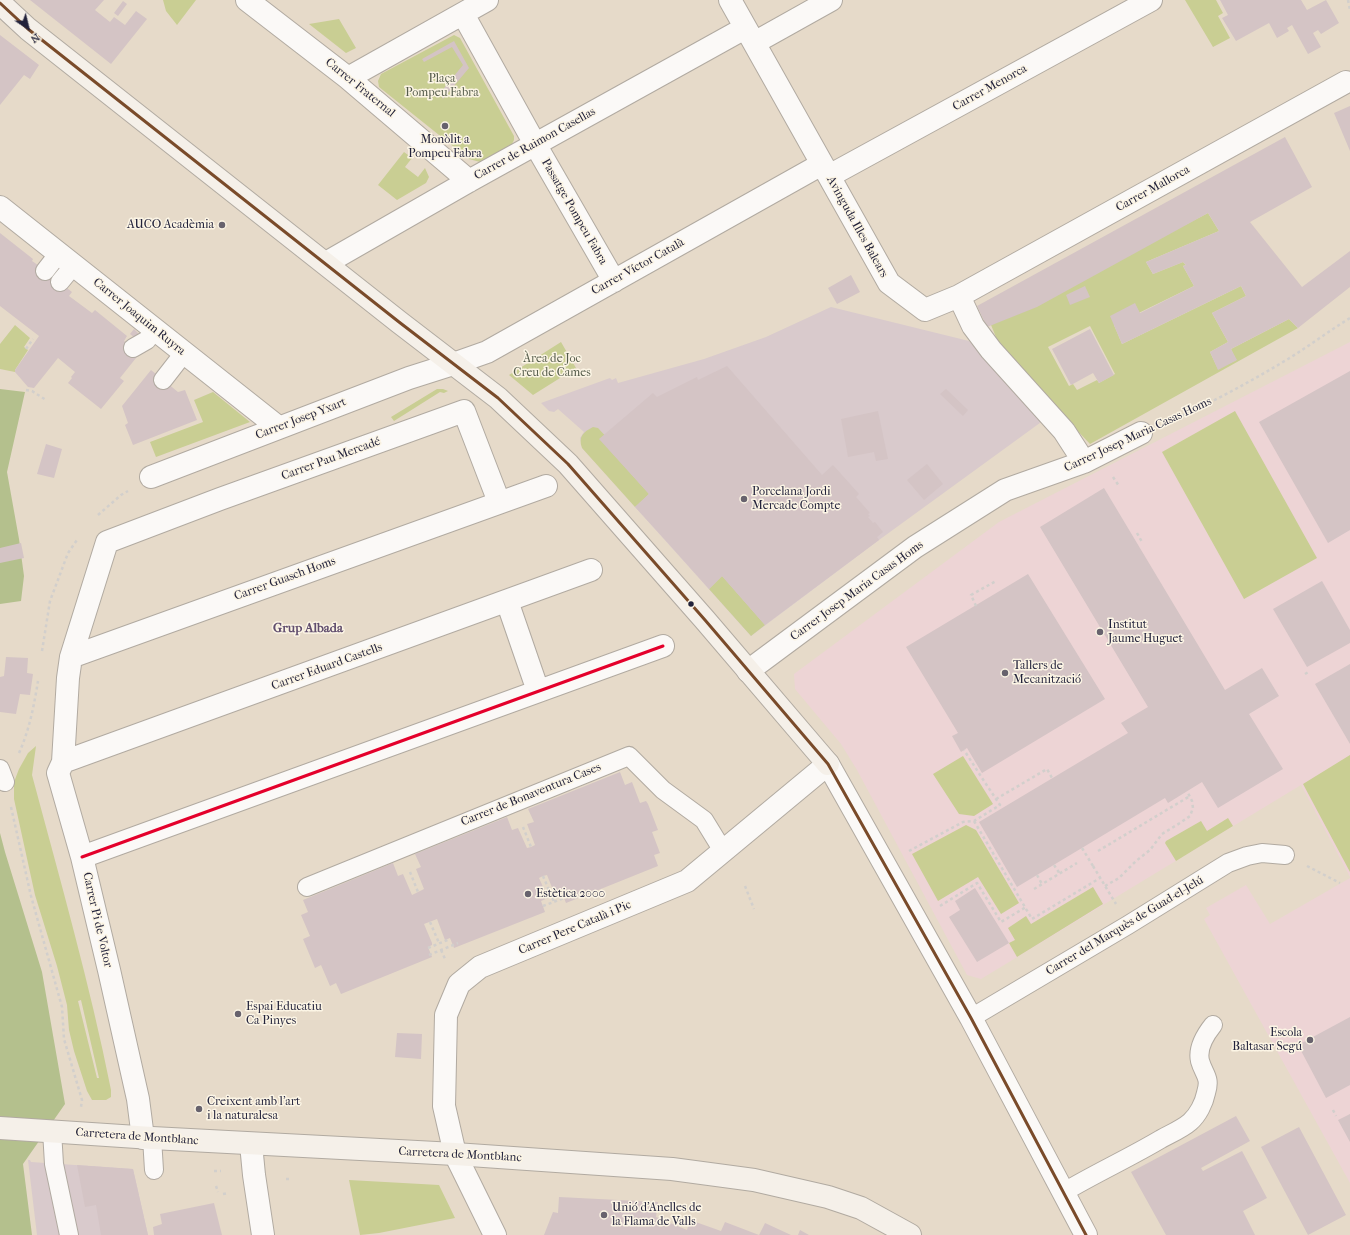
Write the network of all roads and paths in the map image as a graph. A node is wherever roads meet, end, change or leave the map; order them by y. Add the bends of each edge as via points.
1 (247, 0) edge
2 (488, 0) edge
3 (730, 0) edge
4 (831, 0) edge
5 (1151, 0) edge
6 (1348, 0) edge
7 (0, 3) edge
8 (1350, 10) edge
9 (463, 14) junction
10 (750, 36) junction
11 (348, 78) junction
12 (1346, 82) dead end
13 (535, 144) junction
14 (825, 170) junction
15 (469, 181) junction
16 (0, 206) edge
17 (66, 259) junction
18 (326, 263) junction
19 (45, 270) dead end
20 (614, 281) junction
21 (60, 282) dead end
22 (959, 296) junction
23 (1350, 318) edge
24 (154, 329) junction
25 (33, 340) dead end
26 (133, 348) dead end
27 (26, 349) dead end
28 (184, 352) junction
29 (453, 364) junction
30 (163, 380) dead end
31 (26, 390) dead end
32 (46, 400) dead end
33 (278, 427) junction
34 (1141, 433) joint
35 (1084, 462) junction
36 (1112, 475) dead end
37 (151, 477) dead end
38 (546, 486) dead end
39 (1119, 486) dead end
40 (499, 502) junction
41 (1137, 533) dead end
42 (107, 542) joint
43 (1142, 542) dead end
44 (591, 570) dead end
45 (996, 580) dead end
46 (507, 601) junction
47 (976, 606) dead end
48 (663, 646) dead end
49 (71, 656) junction
50 (748, 671) junction
51 (1310, 671) dead end
52 (1305, 674) dead end
53 (538, 690) junction
54 (964, 750) dead end
55 (63, 762) junction
56 (828, 764) junction
57 (3, 776) edge
58 (1052, 778) dead end
59 (1187, 791) dead end
60 (1190, 796) junction
61 (996, 799) junction
62 (974, 821) junction
63 (1082, 848) dead end
64 (723, 851) junction
65 (1098, 851) dead end
66 (907, 852) dead end
67 (1285, 855) joint
68 (82, 858) junction
69 (1077, 863) dead end
70 (1054, 865) dead end
71 (1060, 874) junction
72 (1037, 875) dead end
73 (543, 876) dead end
74 (1100, 878) junction
75 (1042, 884) junction
76 (1340, 884) dead end
77 (745, 886) dead end
78 (1105, 886) junction
79 (307, 887) dead end
80 (1034, 889) dead end
81 (564, 898) dead end
82 (1113, 898) dead end
83 (554, 902) junction
84 (543, 906) dead end
85 (1026, 907) junction
86 (937, 908) dead end
87 (754, 909) dead end
88 (430, 922) dead end
89 (450, 939) dead end
90 (439, 943) junction
91 (458, 943) dead end
92 (428, 948) dead end
93 (441, 950) junction
94 (429, 955) dead end
95 (445, 959) dead end
96 (971, 1018) junction
97 (1213, 1025) dead end
98 (82, 1100) dead end
99 (1333, 1110) dead end
100 (1336, 1116) dead end
101 (0, 1128) edge
102 (52, 1131) junction
103 (148, 1138) junction
104 (251, 1144) junction
105 (455, 1154) junction
106 (154, 1170) dead end
107 (214, 1171) dead end
108 (221, 1171) dead end
109 (286, 1178) dead end
110 (292, 1179) dead end
111 (216, 1186) dead end
112 (218, 1192) dead end
113 (1064, 1192) junction
114 (228, 1193) dead end
115 (223, 1194) dead end
116 (69, 1235) edge
117 (263, 1235) edge
118 (495, 1235) edge
119 (910, 1235) edge
120 (1086, 1235) edge

1 - 11 street, Carrer Fraternal
2 - 9 street
3 - 10 street, Avinguda Illes Balears
4 - 10 street, Carrer de Raimon Casellas
5 - 14 street, Carrer Menorca
6 - 8 path
7 - 18 street via 28,28
9 - 11 street
9 - 13 street
10 - 13 street, Carrer de Raimon Casellas
10 - 14 street, Avinguda Illes Balears
11 - 15 street, Carrer Fraternal
12 - 22 street, Carrer Mallorca
13 - 15 street, Carrer de Raimon Casellas
13 - 20 street, Passatge Pompeu Fabra
14 - 20 street, Carrer Víctor Català
14 - 22 street, Avinguda Illes Balears via 889,283 925,310
15 - 18 street, Carrer de Raimon Casellas
16 - 17 street, Carrer Joaquim Ruyra
17 - 19 lane
17 - 21 lane
17 - 24 street, Carrer Joaquim Ruyra
18 - 29 street
20 - 29 street, Carrer Víctor Català via 487,352
22 - 35 street via 973,326 990,350 1064,431
23 - 34 path, Carrer Josep Maria Casas Homs via 1289,358 1203,407
24 - 26 lane via 147,340
24 - 28 street, Carrer Joaquim Ruyra
25 - 27 path
28 - 30 lane
28 - 33 street, Carrer Joaquim Ruyra
29 - 33 street, Carrer Josep Yxart
29 - 50 street via 498,398 568,464
31 - 32 path
33 - 37 street, Carrer Josep Yxart
34 - 35 street, Carrer Josep Maria Casas Homs
35 - 50 street, Carrer Josep Maria Casas Homs via 1005,490 915,547
36 - 39 path
38 - 40 street, Carrer Guasch Homs
40 - 42 street, Carrer Pau Mercadé via 464,411
40 - 49 street, Carrer Guasch Homs
41 - 43 path
42 - 49 street, Carrer Pi de Voltor
44 - 46 street, Carrer Eduard Castells
45 - 47 path via 971,595
46 - 53 street
46 - 55 street, Carrer Eduard Castells
48 - 53 street
49 - 55 street, Carrer Pi de Voltor
50 - 56 street
51 - 52 path
53 - 68 street
54 - 61 path
55 - 68 street, Carrer Pi de Voltor via 58,773
56 - 64 street, Carrer Pere Català i Pic
56 - 96 street
57 - 98 path via 31,896 62,1007 64,1039
58 - 61 path via 1047,769
59 - 60 path
60 - 65 path
60 - 78 path via 1193,808 1190,816 1162,834 1150,850 1119,878
61 - 62 path via 1000,805
62 - 66 path via 963,822
62 - 85 path
63 - 74 path, bridge
64 - 79 lane, Carrer de Bonaventura Cases via 704,820 663,790 629,756
64 - 105 street, Carrer Pere Català i Pic via 687,881 480,967 459,984 446,1015 444,1084 444,1106
67 - 76 path
67 - 96 lane, Carrer del Marquès de Guad-el-Jelú via 1262,853 1228,863
68 - 103 street, Carrer Pi de Voltor
69 - 71 path
70 - 71 path
71 - 75 path
72 - 75 path
73 - 83 path
74 - 78 path
74 - 85 path via 1032,919
75 - 80 path
77 - 87 path
78 - 82 path
81 - 83 path
83 - 84 path
85 - 86 path via 1001,922 977,883
88 - 90 path
89 - 90 path
90 - 92 path
91 - 93 path
93 - 94 path
93 - 95 path
96 - 113 street
97 - 113 lane via 1204,1038 1200,1051 1200,1061 1208,1080 1206,1093 1202,1106 1190,1122
99 - 100 path
101 - 102 street, Carretera de Montblanc
102 - 103 street, Carretera de Montblanc
102 - 116 lane via 54,1164
103 - 104 street, Carretera de Montblanc
103 - 106 lane
104 - 105 street, Carretera de Montblanc
104 - 117 street
105 - 118 street, Carrer Pere Català i Pic
105 - 119 street, Carretera de Montblanc via 672,1169 754,1180 828,1197 861,1208
107 - 108 path
109 - 110 path
111 - 112 path
113 - 120 street
114 - 115 path

